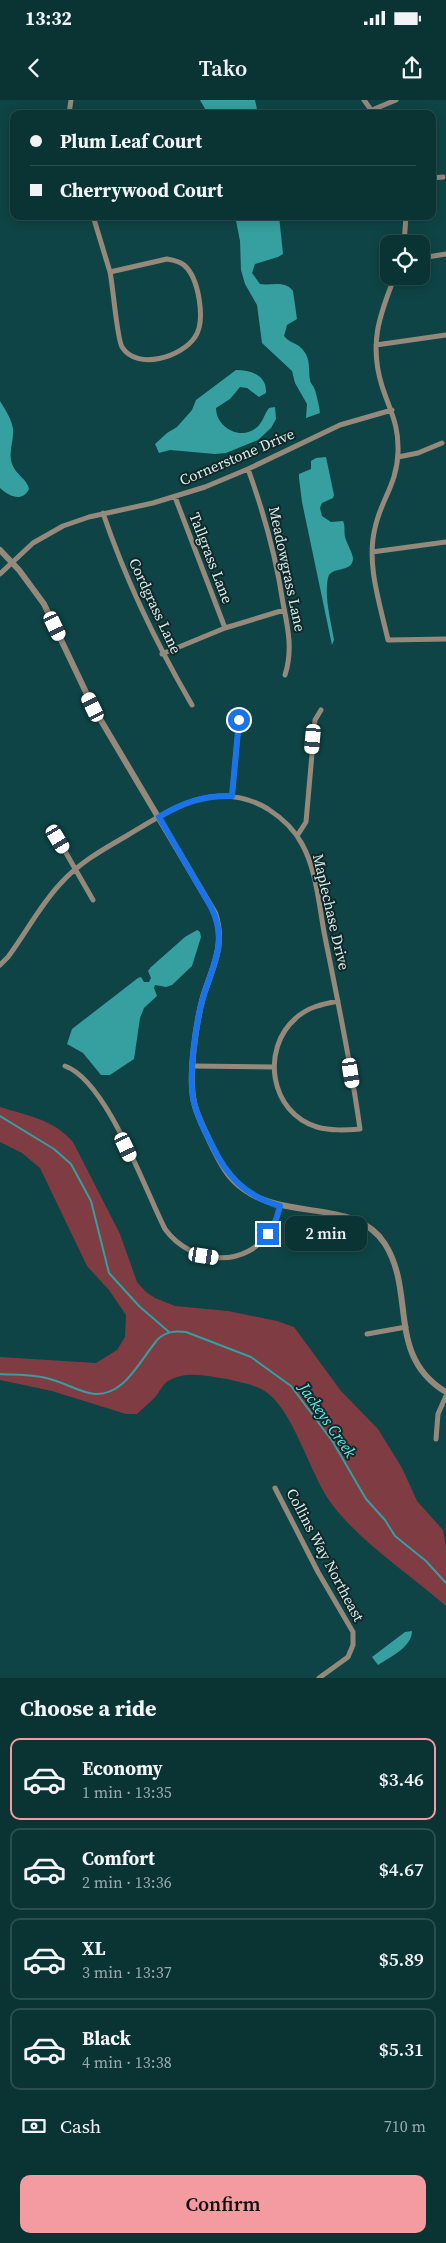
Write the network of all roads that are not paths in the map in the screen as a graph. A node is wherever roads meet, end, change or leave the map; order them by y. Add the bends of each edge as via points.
1 (396, 100) edge
2 (377, 110) edge
3 (442, 176) dead end
4 (436, 177) edge
5 (94, 220) edge
6 (406, 220) edge
7 (405, 235) edge
8 (446, 254) edge
9 (430, 257) edge
10 (110, 272) junction
11 (391, 285) edge
12 (446, 334) edge
13 (376, 345) junction
14 (392, 410) junction
15 (442, 443) dead end
16 (398, 457) junction
17 (248, 470) junction
18 (175, 497) junction
19 (103, 514) junction
20 (446, 542) edge
21 (0, 550) edge
22 (372, 552) junction
23 (12, 562) junction
24 (0, 574) edge
25 (284, 610) junction
26 (225, 628) junction
27 (446, 639) edge
28 (162, 654) junction
29 (285, 675) dead end
30 (192, 705) dead end
31 (321, 710) dead end
32 (239, 720) dead end
33 (232, 796) junction
34 (159, 817) junction
35 (297, 836) junction
36 (58, 839) dead end
37 (76, 869) junction
38 (93, 900) dead end
39 (0, 965) edge
40 (338, 1001) junction
41 (66, 1066) dead end
42 (193, 1066) junction
43 (273, 1067) junction
44 (280, 1206) junction
45 (406, 1327) junction
46 (367, 1334) dead end
47 (446, 1394) edge
48 (436, 1439) dead end
49 (275, 1488) dead end
50 (319, 1678) edge

1 - 2 street
3 - 4 street
5 - 10 street
6 - 7 street
8 - 9 street
10 - 10 street via 167,259 186,267 195,284 200,307 199,327 192,342 182,350 160,358 140,359 129,354 120,342
11 - 13 street via 380,314
12 - 13 street
13 - 14 street via 380,377
14 - 16 street via 397,428
14 - 17 street, Cornerstone Drive via 340,425
15 - 16 street
16 - 22 street via 394,482 375,526
17 - 18 street, Cornerstone Drive
17 - 25 street, Meadowgrass Lane via 271,540
18 - 19 street, Cornerstone Drive
18 - 26 street, Tallgrass Lane
19 - 23 street, Cornerstone Drive via 53,531
19 - 28 street, Cordgrass Lane via 126,576
20 - 22 street
21 - 23 street
22 - 27 street via 388,640
23 - 24 street, Cornerstone Drive
23 - 34 street via 44,604 93,707
25 - 26 street
25 - 29 street, Meadowgrass Lane via 291,650
26 - 28 street
28 - 30 street, Cordgrass Lane
31 - 35 street via 315,720 306,822
32 - 33 street
33 - 34 street, Maplechase Drive via 194,800
33 - 35 street, Maplechase Drive via 267,809
34 - 37 street, Maplechase Drive
34 - 42 street via 211,907 219,928 218,953 201,1007
35 - 40 street, Maplechase Drive via 310,864
36 - 37 street
37 - 38 street
37 - 39 street, Maplechase Drive via 48,898
40 - 43 street via 314,1007 290,1022 278,1043
40 - 43 street, Maplechase Drive via 360,1129 327,1129 302,1120 280,1095
41 - 44 street via 80,1075 106,1108 165,1229 186,1250 214,1258 242,1254 268,1234
42 - 43 street
42 - 44 street via 196,1110 226,1170 238,1185 256,1198
44 - 45 street via 345,1216 376,1233 393,1261
45 - 46 street
45 - 47 street via 418,1367
47 - 48 street via 438,1414
49 - 50 street, Collins Way Northeast via 353,1632 348,1657

